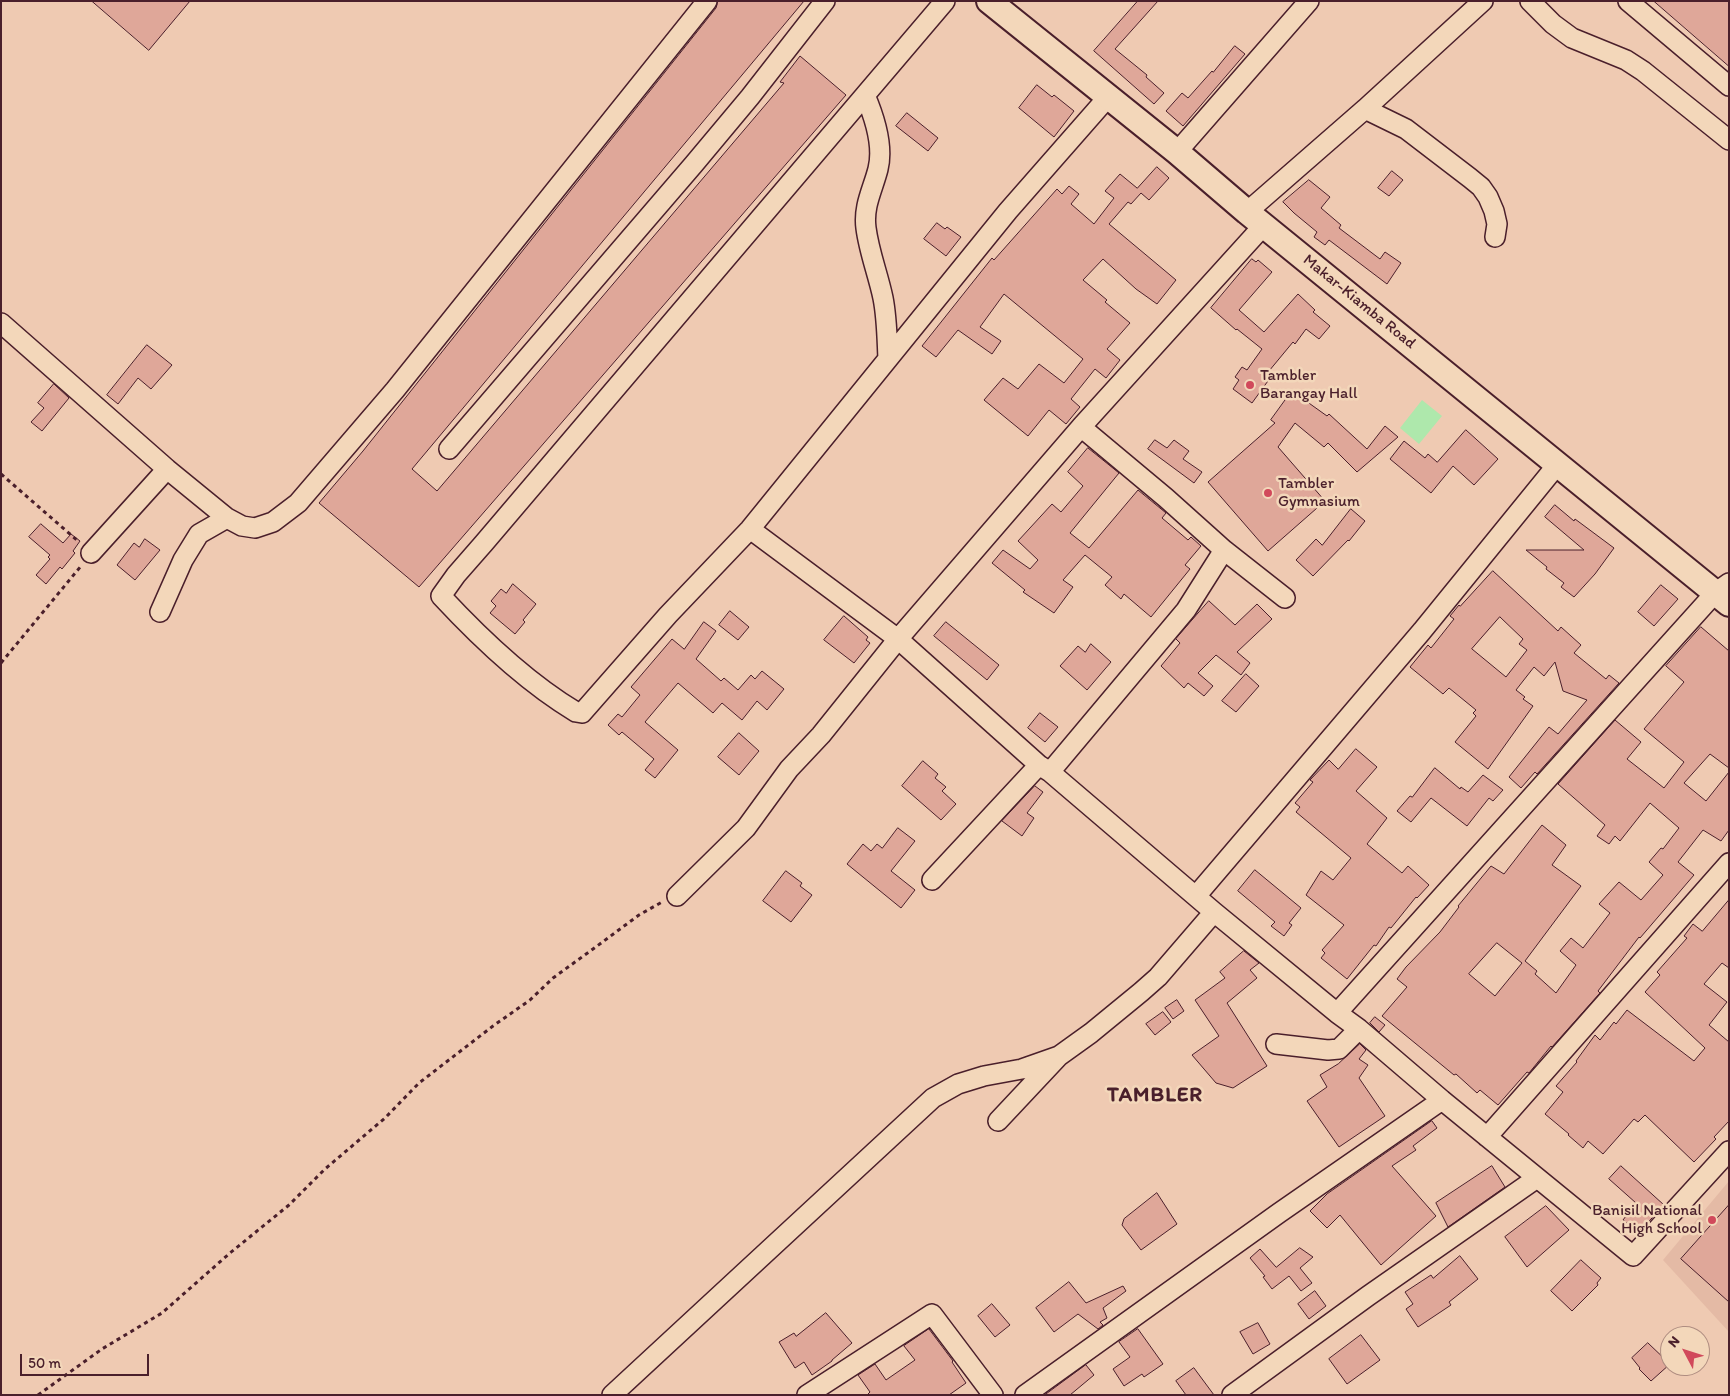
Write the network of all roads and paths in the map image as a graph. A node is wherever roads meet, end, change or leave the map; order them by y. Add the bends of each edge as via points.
1 (707, 1) edge
2 (826, 1) edge
3 (945, 1) edge
4 (989, 1) edge
5 (1309, 1) edge
6 (1483, 1) edge
7 (1530, 1) edge
8 (1628, 1) edge
9 (1729, 86) edge
10 (865, 95) junction
11 (1108, 97) junction
12 (1365, 109) junction
13 (1729, 140) edge
14 (1177, 152) junction
15 (1255, 218) junction
16 (1495, 236) dead end
17 (1, 323) edge
18 (888, 359) junction
19 (1081, 427) junction
20 (448, 449) dead end
21 (1557, 465) junction
22 (167, 469) junction
23 (1, 474) edge
24 (227, 518) junction
25 (750, 529) junction
26 (1224, 550) junction
27 (91, 553) junction
28 (1724, 593) edge
29 (1285, 598) dead end
30 (160, 612) dead end
31 (898, 638) junction
32 (1, 663) edge
33 (1045, 769) junction
34 (1729, 863) edge
35 (932, 880) dead end
36 (677, 896) joint
37 (1196, 896) junction
38 (1214, 912) junction
39 (1337, 1013) junction
40 (1359, 1029) junction
41 (1276, 1044) dead end
42 (1059, 1056) junction
43 (1442, 1100) junction
44 (998, 1121) dead end
45 (1487, 1137) junction
46 (1729, 1151) edge
47 (1537, 1178) junction
48 (38, 1395) edge
49 (612, 1395) edge
50 (807, 1395) edge
51 (993, 1395) edge
52 (1025, 1395) edge
53 (1232, 1395) edge

1 - 24 street via 407,375 298,503 273,522 254,528
2 - 20 street via 701,157
3 - 10 street
4 - 11 main road, Makar-Kiamba Road
5 - 14 street
6 - 12 street
7 - 13 street via 1572,38 1643,70
8 - 9 street
10 - 18 street via 880,150 879,167 866,209 866,227 887,320
10 - 25 street via 456,574 441,596 488,643 536,684 563,704 582,713 668,615
11 - 14 main road, Makar-Kiamba Road
11 - 18 street via 1008,211
12 - 15 street
12 - 16 street via 1406,129 1481,187 1494,211
14 - 15 main road, Makar-Kiamba Road
15 - 19 street
15 - 21 main road, Makar-Kiamba Road
17 - 22 street
18 - 25 street
19 - 26 street
19 - 31 street
21 - 28 main road, Makar-Kiamba Road
21 - 37 street
22 - 24 street
22 - 27 street
23 - 27 path
24 - 30 street via 199,534 183,560
25 - 31 street
26 - 29 street
26 - 33 street via 1186,610
27 - 32 path
28 - 39 street
31 - 33 street
31 - 36 street via 789,769 746,828
33 - 35 street
33 - 37 street
34 - 45 street
36 - 48 path via 632,921 441,1065 289,1205 162,1313 102,1349
37 - 38 street
38 - 39 street
38 - 42 street via 1141,992
39 - 40 street
40 - 41 street via 1339,1048 1328,1050
40 - 43 street
42 - 44 street
42 - 49 street via 1022,1069 958,1084 933,1098
43 - 45 street
43 - 52 street
45 - 47 street
46 - 47 street via 1633,1256
47 - 53 street
50 - 51 street via 932,1314

